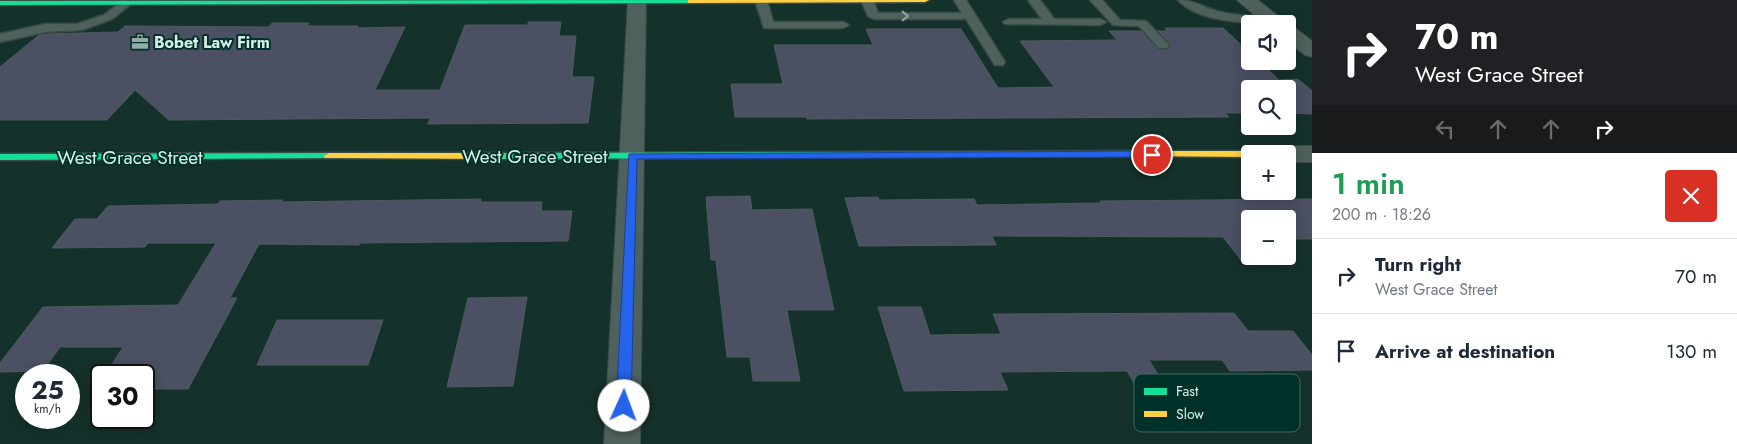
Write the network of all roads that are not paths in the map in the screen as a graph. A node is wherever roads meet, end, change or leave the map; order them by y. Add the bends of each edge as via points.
1 (637, 0) edge
2 (761, 0) edge
3 (816, 0) edge
4 (867, 0) edge
5 (924, 0) edge
6 (960, 0) edge
7 (1034, 0) edge
8 (1096, 0) edge
9 (1184, 0) edge
10 (1246, 0) edge
11 (175, 1) edge
12 (15, 2) edge
13 (0, 3) edge
14 (126, 3) junction
15 (0, 13) edge
16 (1266, 15) edge
17 (969, 16) junction
18 (1241, 20) edge
19 (1009, 22) dead end
20 (1051, 22) junction
21 (1100, 22) dead end
22 (843, 25) dead end
23 (0, 38) edge
24 (1296, 38) edge
25 (1163, 45) dead end
26 (1312, 51) edge
27 (999, 62) dead end
28 (1241, 154) edge
29 (1296, 154) edge
30 (1312, 154) edge
31 (632, 156) junction
32 (0, 157) edge
33 (622, 444) edge

1 - 2 street
1 - 11 street
1 - 31 street
2 - 3 street
2 - 22 lane via 768,26
3 - 4 street
4 - 5 street
4 -> 17 lane via 874,16
6 - 17 lane
7 - 20 lane
8 - 25 lane via 1117,23 1142,23
9 - 18 lane via 1204,12
10 - 16 street
11 - 14 street
12 - 13 street
12 - 14 street
12 - 15 street
14 - 23 lane via 108,17 78,28 45,28
17 - 27 lane
19 - 20 lane
20 - 21 lane
24 - 26 street
28 - 31 street, West Grace Street
29 - 30 street
31 - 32 street, West Grace Street
31 - 33 street

